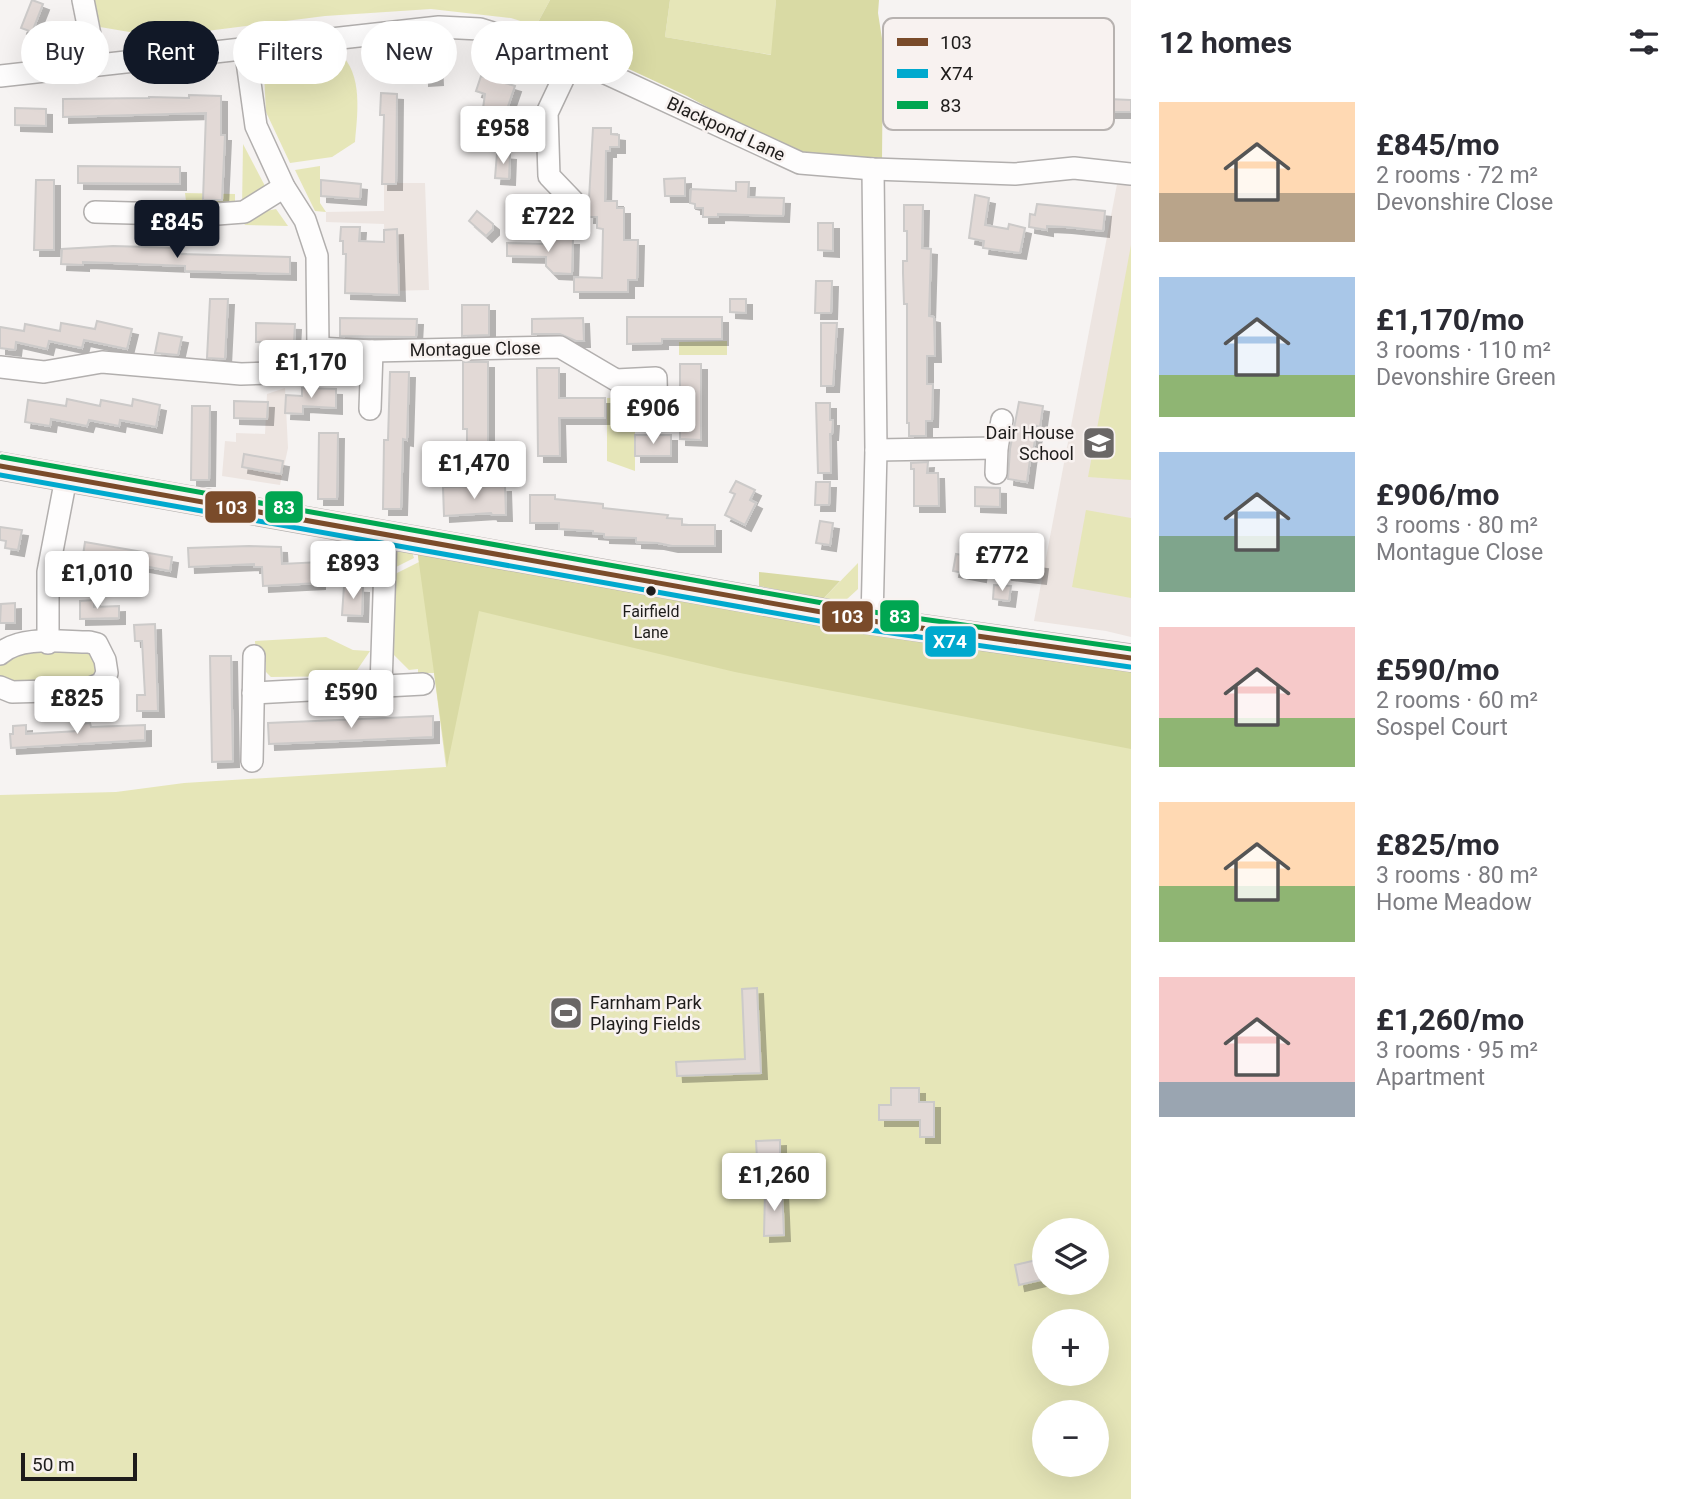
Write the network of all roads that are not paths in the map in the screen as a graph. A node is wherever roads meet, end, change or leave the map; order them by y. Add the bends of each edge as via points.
1 (83, 0) edge
2 (87, 21) edge
3 (471, 29) edge
4 (347, 36) edge
5 (233, 48) edge
6 (109, 63) edge
7 (21, 74) edge
8 (0, 76) edge
9 (250, 84) edge
10 (561, 84) edge
11 (629, 84) edge
12 (873, 169) junction
13 (1131, 174) edge
14 (284, 187) junction
15 (573, 201) dead end
16 (95, 212) dead end
17 (318, 348) junction
18 (372, 351) junction
19 (0, 367) edge
20 (370, 409) dead end
21 (657, 419) dead end
22 (1002, 420) dead end
23 (997, 447) junction
24 (876, 450) junction
25 (0, 466) edge
26 (996, 473) dead end
27 (66, 478) junction
28 (386, 535) junction
29 (872, 621) junction
30 (48, 643) junction
31 (0, 654) edge
32 (254, 656) dead end
33 (1131, 658) edge
34 (423, 684) dead end
35 (381, 686) junction
36 (0, 687) edge
37 (253, 693) junction
38 (252, 761) dead end

1 - 2 street
3 - 4 street, Blackpond Lane via 439,27
5 - 6 street, Blackpond Lane
7 - 8 street, Blackpond Lane
9 - 14 street via 256,126
10 - 15 street via 547,113 549,176
11 - 12 street, Blackpond Lane via 800,163
12 - 13 street, Blackpond Lane via 1015,174 1074,168
12 - 24 street
14 - 16 street via 244,212
14 - 17 street via 305,220 317,256
17 - 18 street
17 - 19 street via 302,362 274,373 102,362 44,372
18 - 20 street
18 - 21 street, Montague Close via 560,347 616,380 656,378
22 - 23 street
23 - 24 street
23 - 26 street
24 - 29 street
25 - 27 main road
27 - 28 main road
27 - 30 street via 48,572
28 - 29 main road
28 - 35 street
29 - 33 main road
30 - 31 street via 7,647
30 - 36 street via 97,644 106,660 102,683 86,690 12,692
32 - 37 street
34 - 35 street
35 - 37 street
37 - 38 street

